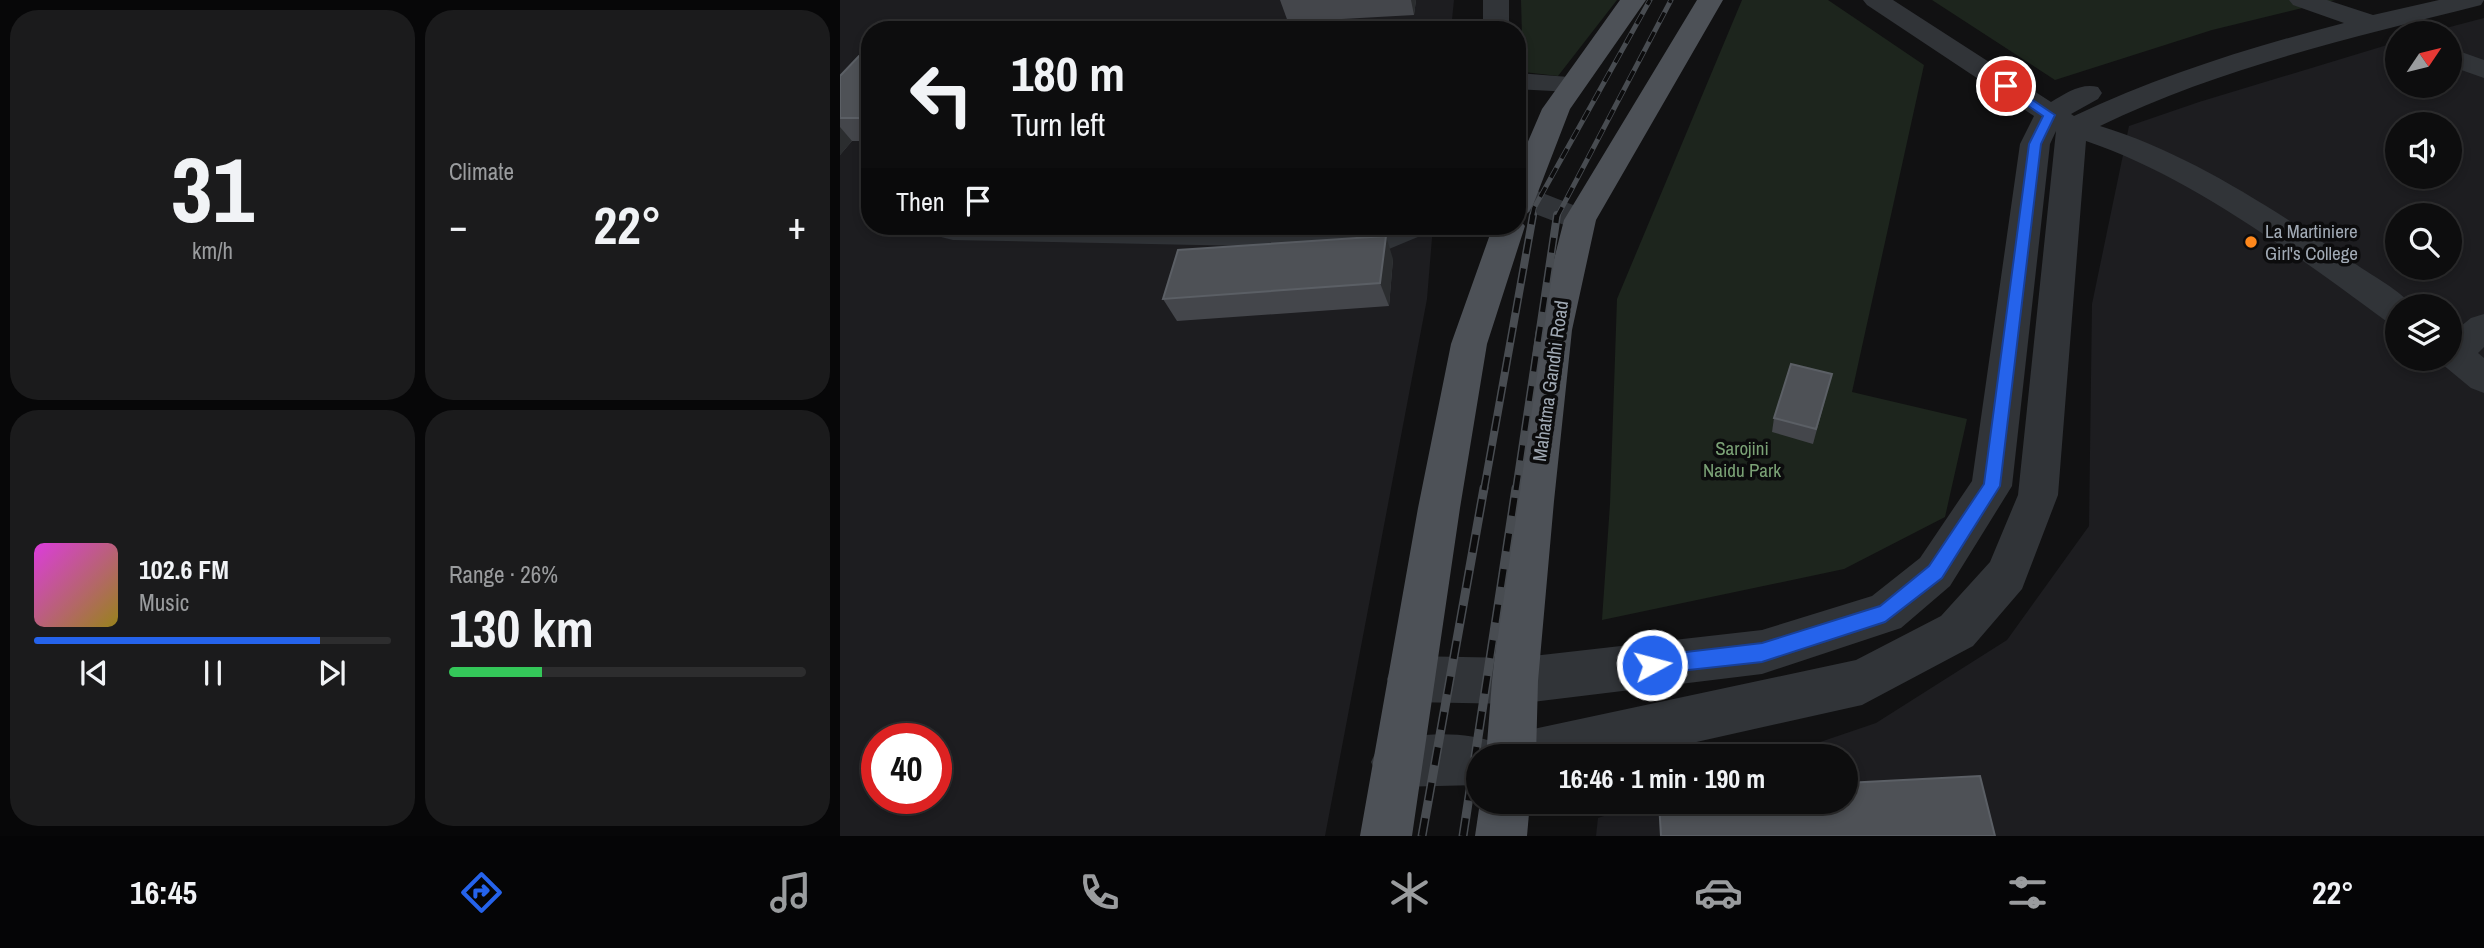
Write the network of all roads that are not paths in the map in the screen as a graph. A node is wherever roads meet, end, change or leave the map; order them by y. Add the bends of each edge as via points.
1 (1496, 0) edge
2 (1633, 0) edge
3 (1710, 0) edge
4 (1875, 0) edge
5 (1905, 0) edge
6 (2302, 0) edge
7 (2472, 0) edge
8 (2374, 17) edge
9 (1496, 21) edge
10 (2462, 61) edge
11 (2484, 70) edge
12 (1526, 81) edge
13 (1572, 84) junction
14 (1526, 106) edge
15 (1556, 109) junction
16 (2077, 120) junction
17 (1526, 181) edge
18 (1526, 207) edge
19 (1580, 220) junction
20 (1324, 235) edge
21 (1395, 235) edge
22 (1506, 235) edge
23 (2385, 303) edge
24 (2484, 327) edge
25 (2462, 344) edge
26 (2462, 360) edge
27 (2484, 378) edge
28 (1410, 679) junction
29 (1515, 681) junction
30 (1512, 744) edge
31 (1579, 744) edge
32 (1466, 760) edge
33 (1396, 762) junction
34 (1504, 814) edge
35 (1385, 836) edge
36 (1501, 836) edge

1 - 9 street
2 - 13 main road
3 - 19 main road, Mahatma Gandhi Road
4 - 16 street
5 - 16 street
6 - 8 street
7 - 8 street
8 - 16 street
10 - 11 street
12 - 13 street
13 - 15 main road
14 - 15 street
15 - 17 main road
16 - 23 street via 2258,216
16 - 29 street via 2035,144 1992,486 1935,572 1885,613 1762,652
16 - 31 street via 2039,495 2007,575 1957,631 1862,682
18 - 19 street
19 - 29 main road, Mahatma Gandhi Road via 1554,330
20 - 21 street
22 - 28 main road via 1469,344
24 - 25 street
26 - 27 street
28 - 29 street
28 - 33 main road
29 - 30 main road, Mahatma Gandhi Road
32 - 33 street
33 - 35 main road
34 - 36 main road

